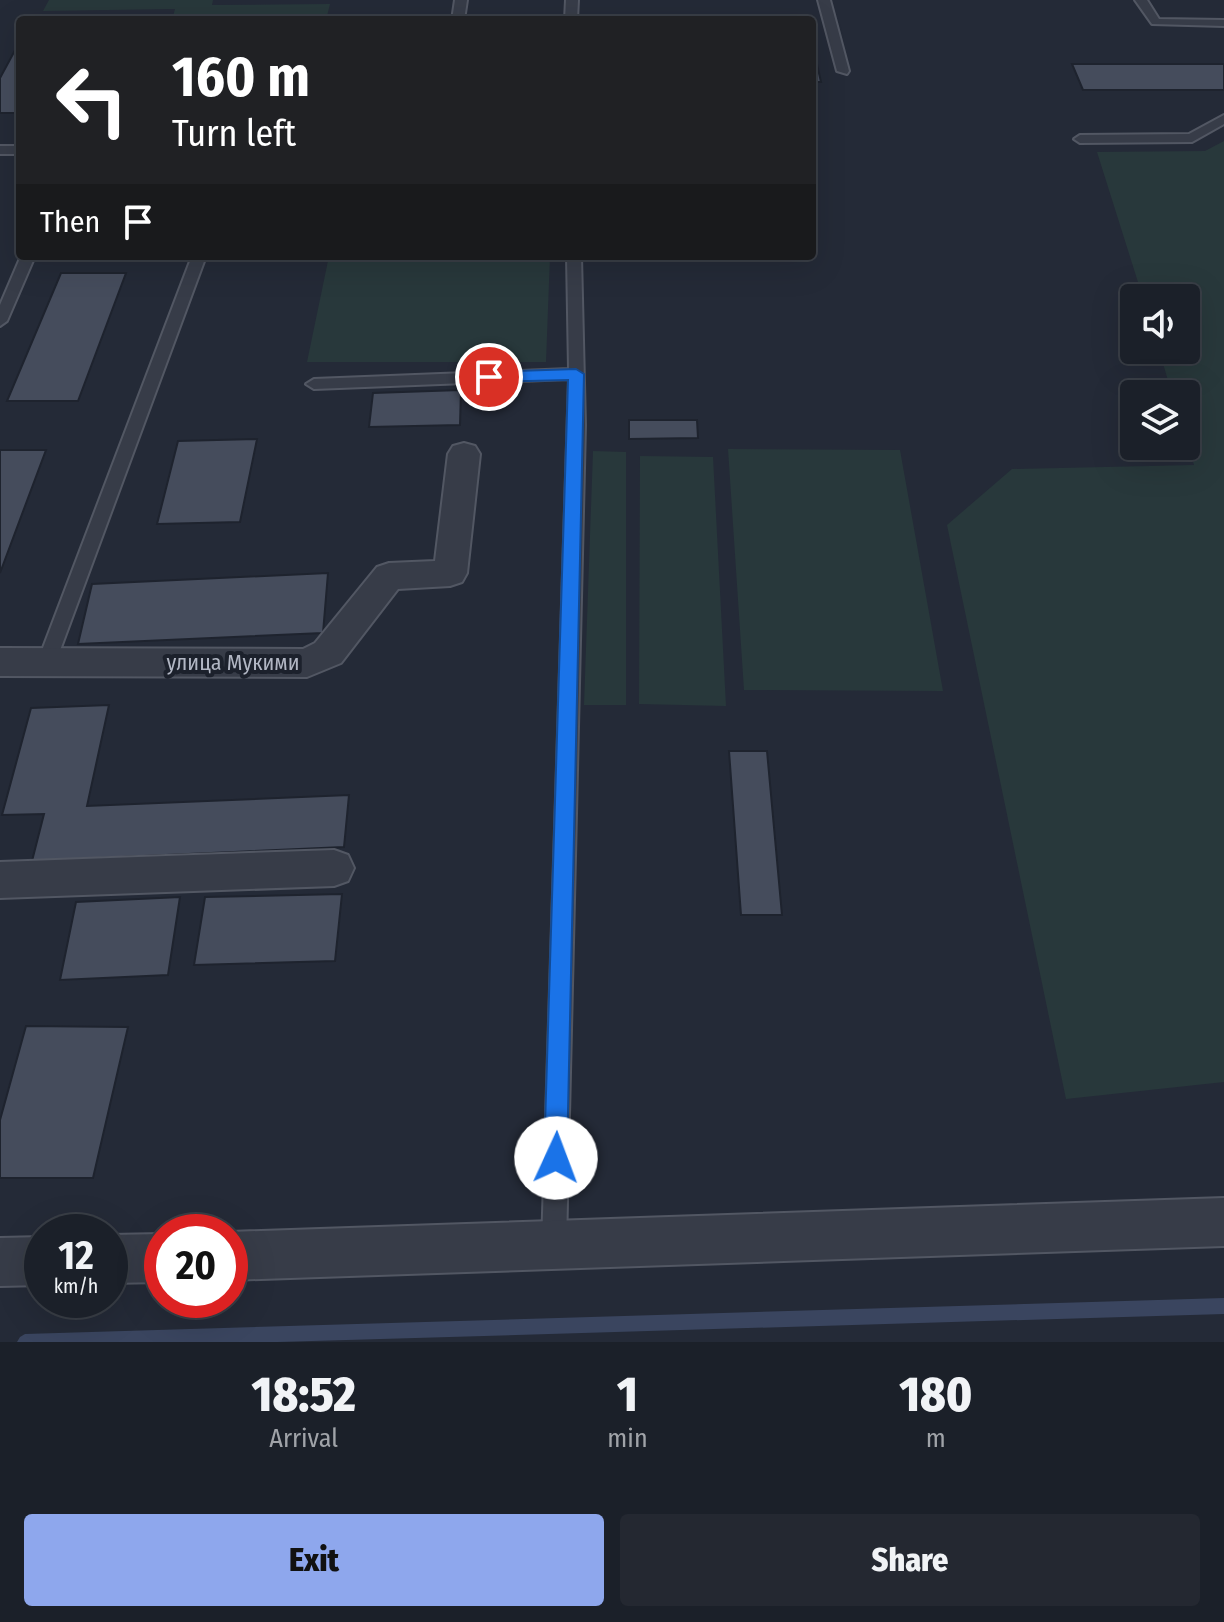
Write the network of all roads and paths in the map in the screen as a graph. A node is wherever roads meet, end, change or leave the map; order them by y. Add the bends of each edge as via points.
1 (824, 0) edge
2 (1141, 0) edge
3 (1224, 23) edge
4 (843, 71) dead end
5 (1224, 119) edge
6 (1080, 139) dead end
7 (26, 260) edge
8 (197, 260) edge
9 (574, 260) edge
10 (0, 321) edge
11 (576, 374) junction
12 (314, 384) dead end
13 (464, 454) dead end
14 (47, 661) junction
15 (0, 662) edge
16 (334, 868) dead end
17 (0, 880) edge
18 (1224, 1222) edge
19 (554, 1246) junction
20 (248, 1255) edge
21 (24, 1261) edge
22 (0, 1262) edge

1 - 4 lane
2 - 3 lane via 1156,22
5 - 6 lane via 1192,138
7 - 10 lane
8 - 14 lane
9 - 11 lane
11 - 12 lane
11 - 19 lane
13 - 14 street, улица Мукими via 450,573 389,576 328,653 307,663
14 - 15 street, улица Мукими
16 - 17 street
18 - 19 street
19 - 20 street
21 - 22 street

